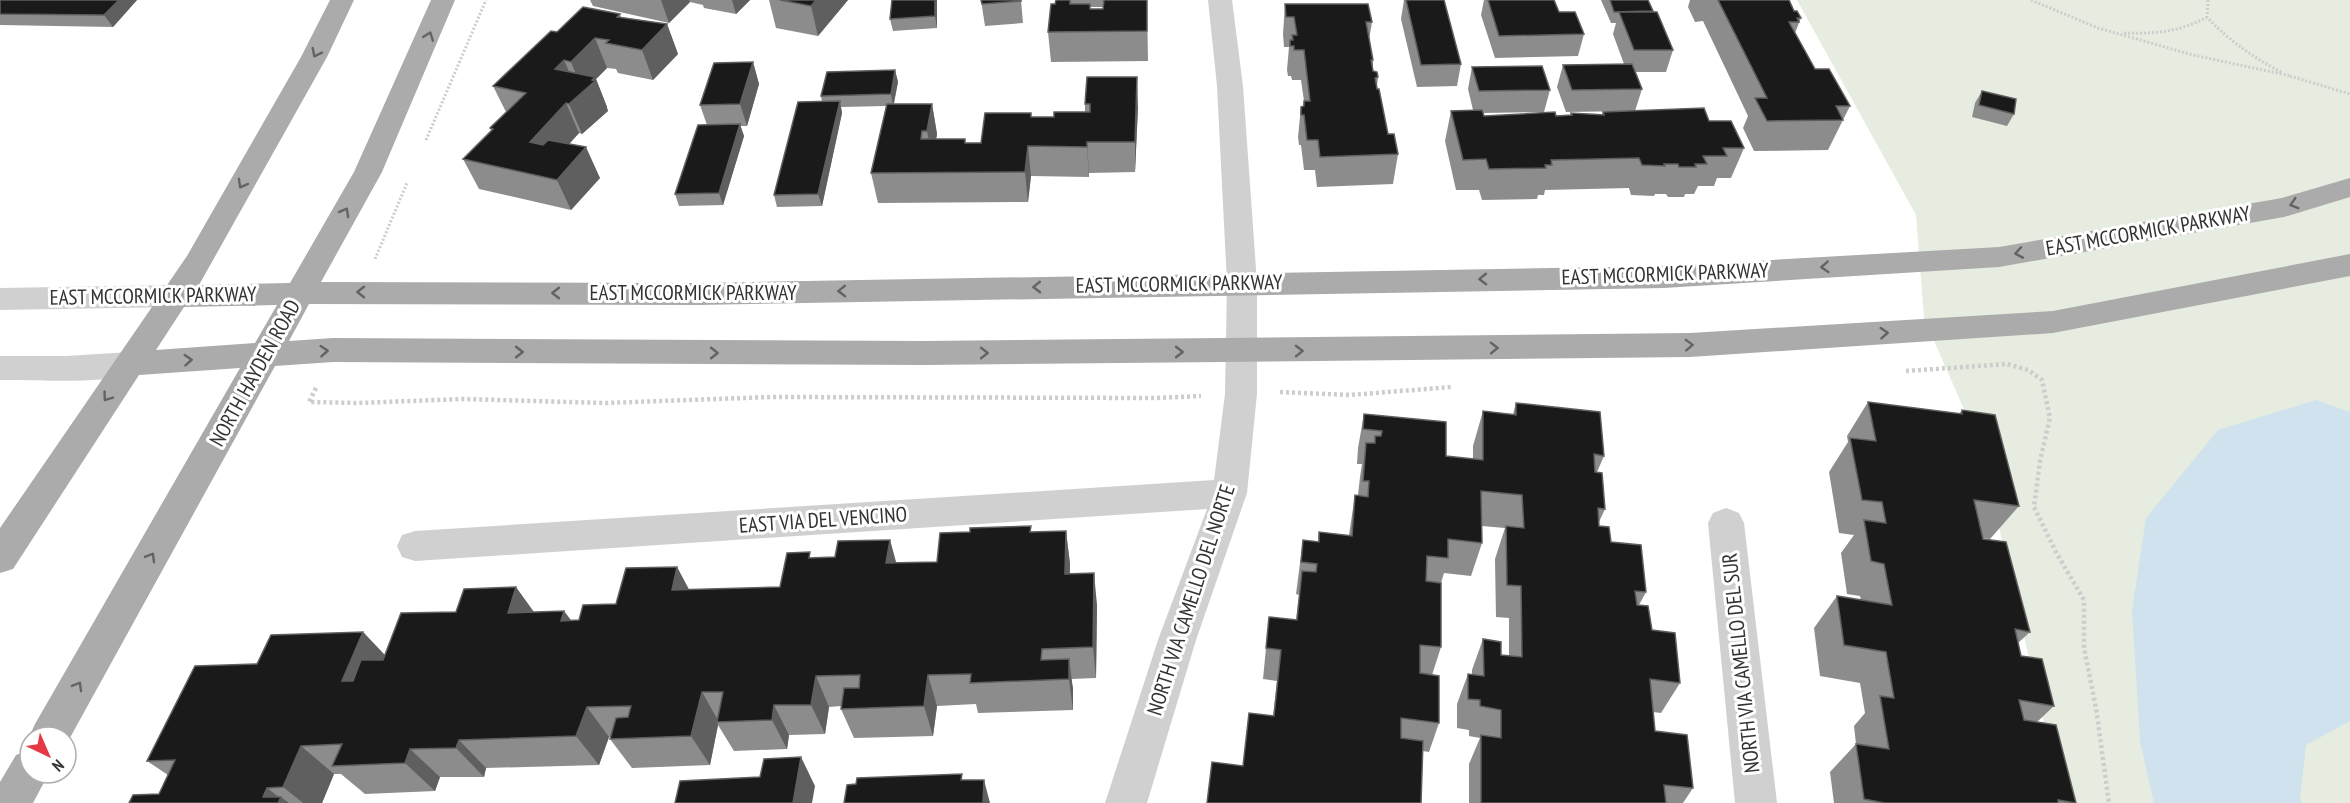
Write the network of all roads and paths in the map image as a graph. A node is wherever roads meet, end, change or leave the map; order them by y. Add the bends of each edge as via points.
1 (342, 0) edge
2 (443, 0) edge
3 (486, 0) edge
4 (1220, 0) edge
5 (2031, 0) edge
6 (2208, 0) edge
7 (2207, 17) junction
8 (2117, 33) junction
9 (2291, 76) junction
10 (2350, 94) edge
11 (425, 141) dead end
12 (411, 174) dead end
13 (2350, 187) edge
14 (374, 261) dead end
15 (2350, 265) edge
16 (1242, 283) junction
17 (301, 293) junction
18 (175, 296) junction
19 (0, 299) edge
20 (1241, 351) junction
21 (266, 355) junction
22 (130, 364) junction
23 (0, 368) edge
24 (1926, 369) dead end
25 (1191, 396) dead end
26 (309, 402) dead end
27 (1230, 493) junction
28 (1726, 523) dead end
29 (415, 546) dead end
30 (0, 558) edge
31 (55, 725) edge
32 (21, 785) edge
33 (11, 803) edge
34 (1126, 803) edge
35 (1756, 803) edge
36 (2109, 803) edge

1 -> 18 main road via 314,57
17 -> 2 main road, NORTH HAYDEN ROAD via 368,172
3 - 11 path
4 - 16 street, NORTH VIA CAMELLO DEL NORTE
5 - 8 path
6 - 7 path
7 - 8 path via 2188,28 2155,34
7 - 9 path via 2225,38 2254,59
8 - 9 path via 2193,55
9 - 10 path
12 - 14 path
13 -> 16 main road, EAST MCCORMICK PARKWAY via 2284,207 1999,257 1664,277
20 -> 15 main road via 1690,345 2053,322
16 -> 17 main road, EAST MCCORMICK PARKWAY via 698,294
16 - 20 street, NORTH VIA CAMELLO DEL NORTE
17 - 18 main road, EAST MCCORMICK PARKWAY
17 - 21 main road, NORTH HAYDEN ROAD
18 - 19 street, EAST MCCORMICK PARKWAY
18 - 22 main road
21 -> 20 main road via 333,350
20 - 27 street, NORTH VIA CAMELLO DEL NORTE via 1241,394
22 -> 21 main road
31 -> 21 main road, NORTH HAYDEN ROAD
22 - 23 street
22 -> 30 main road
24 - 36 path via 2007,364 2028,370 2042,380 2050,418 2034,507 2084,600 2084,648
25 - 26 path via 772,397 606,403 463,399
27 - 29 street, EAST VIA DEL VENCINO
27 - 34 street, NORTH VIA CAMELLO DEL NORTE
28 - 35 street, NORTH VIA CAMELLO DEL SUR
32 - 33 main road

